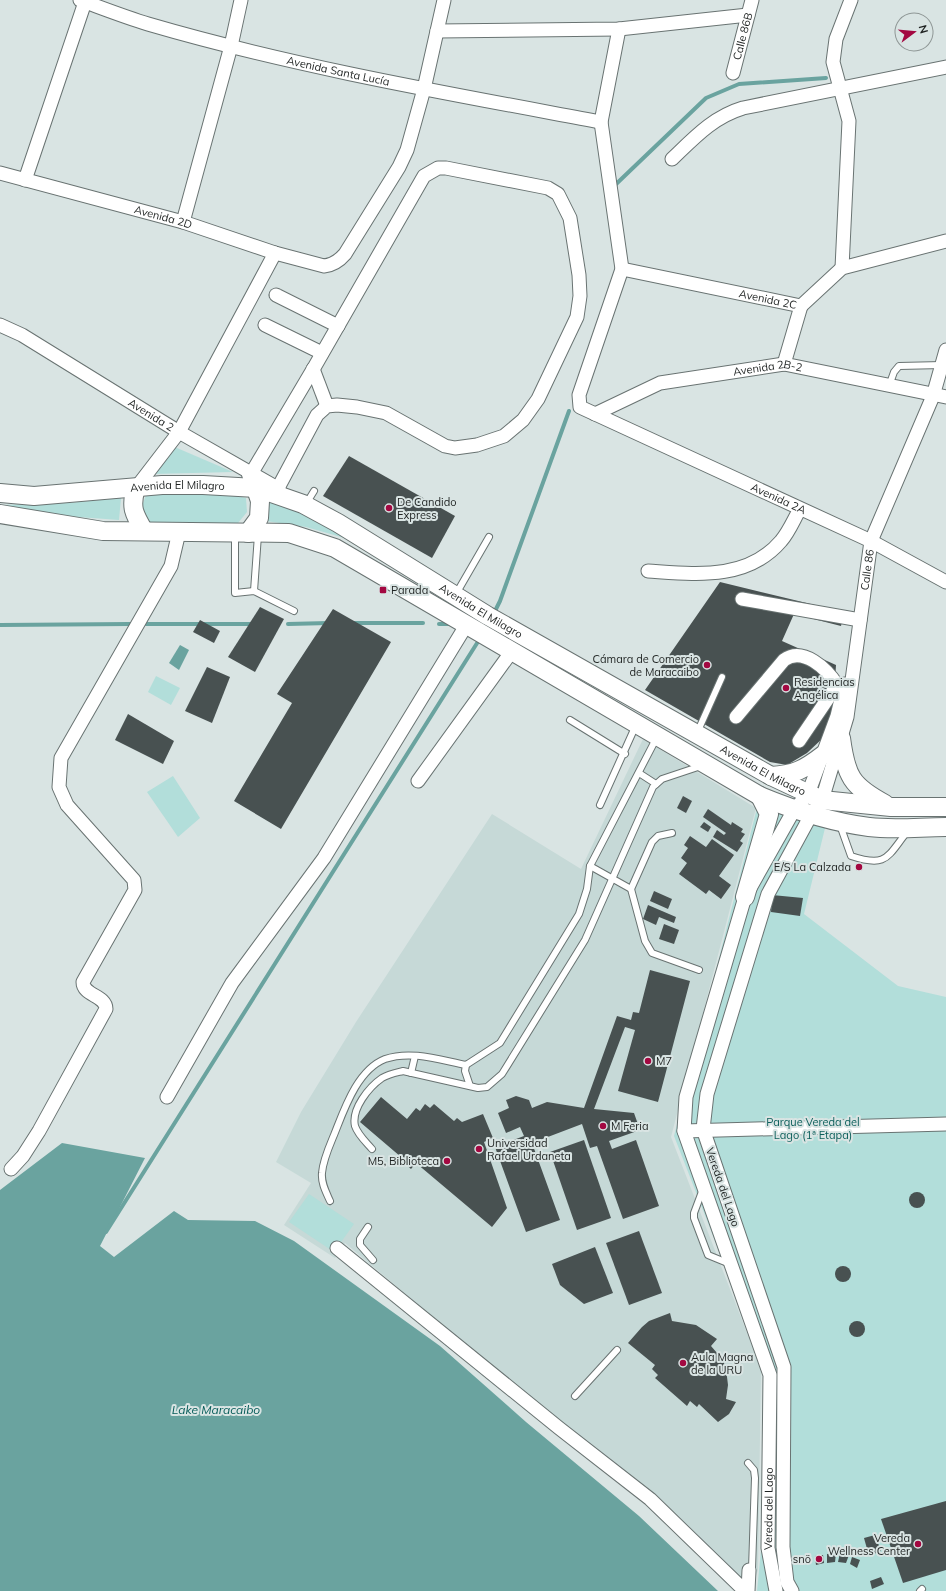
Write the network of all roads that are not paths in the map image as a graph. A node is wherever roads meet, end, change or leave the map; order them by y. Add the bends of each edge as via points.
1 (241, 0) edge
2 (444, 0) edge
3 (752, 0) edge
4 (850, 0) edge
5 (82, 1) edge
6 (748, 14) junction
7 (619, 29) junction
8 (437, 32) junction
9 (231, 46) junction
10 (946, 67) edge
11 (733, 73) dead end
12 (840, 88) junction
13 (424, 89) junction
14 (601, 122) junction
15 (672, 159) dead end
16 (0, 173) edge
17 (25, 180) junction
18 (183, 222) junction
19 (946, 241) edge
20 (275, 253) junction
21 (842, 268) junction
22 (622, 269) junction
23 (276, 295) dead end
24 (801, 306) junction
25 (0, 325) edge
26 (265, 325) dead end
27 (338, 326) junction
28 (946, 350) edge
29 (322, 353) junction
30 (784, 364) junction
31 (942, 365) junction
32 (313, 369) junction
33 (889, 386) junction
34 (940, 396) edge
35 (327, 406) junction
36 (595, 414) junction
37 (179, 432) junction
38 (254, 481) junction
39 (136, 488) junction
40 (278, 488) junction
41 (0, 492) edge
42 (307, 500) junction
43 (800, 509) junction
44 (0, 514) edge
45 (144, 531) junction
46 (179, 532) junction
47 (247, 533) junction
48 (490, 537) dead end
49 (871, 541) junction
50 (648, 570) dead end
51 (946, 582) edge
52 (254, 590) junction
53 (455, 596) junction
54 (742, 599) dead end
55 (294, 611) dead end
56 (860, 620) junction
57 (467, 624) junction
58 (858, 633) junction
59 (512, 651) junction
60 (722, 677) dead end
61 (841, 685) junction
62 (736, 717) dead end
63 (570, 720) dead end
64 (637, 723) junction
65 (696, 734) junction
66 (657, 735) junction
67 (841, 738) junction
68 (799, 741) dead end
69 (625, 754) junction
70 (823, 755) junction
71 (706, 764) junction
72 (639, 773) junction
73 (771, 776) junction
74 (418, 781) dead end
75 (656, 784) junction
76 (760, 796) junction
77 (815, 797) junction
78 (600, 805) dead end
79 (891, 807) junction
80 (946, 807) edge
81 (803, 813) junction
82 (839, 822) junction
83 (910, 827) junction
84 (946, 828) edge
85 (672, 833) dead end
86 (590, 866) junction
87 (612, 878) junction
88 (631, 889) junction
89 (745, 897) junction
90 (699, 970) dead end
91 (415, 1056) junction
92 (466, 1065) junction
93 (411, 1073) junction
94 (470, 1086) junction
95 (167, 1097) dead end
96 (946, 1124) edge
97 (704, 1129) junction
98 (684, 1131) junction
99 (372, 1149) dead end
100 (11, 1169) dead end
101 (704, 1188) junction
102 (330, 1201) dead end
103 (368, 1227) dead end
104 (337, 1248) dead end
105 (373, 1260) dead end
106 (732, 1264) junction
107 (617, 1350) dead end
108 (575, 1396) dead end
109 (748, 1463) dead end
110 (749, 1570) joint
111 (745, 1591) edge
112 (748, 1591) edge
113 (776, 1591) edge
114 (792, 1591) edge

1 - 9 street
2 - 8 street
3 - 6 street, Calle 86B
4 - 12 street via 836,39 833,62
5 - 9 street, Avenida Santa Lucía via 147,23
5 - 17 street
6 - 7 street
6 - 11 street, Calle 86B
7 - 8 street
7 - 14 street
8 - 13 street
9 - 13 street, Avenida Santa Lucía
9 - 18 street
10 - 12 street
12 - 15 street via 726,113 707,126
12 - 21 street via 849,121
13 - 14 street, Avenida Santa Lucía
13 - 20 street, Avenida 2D via 407,150 399,167 340,260 324,266
14 - 22 street
16 - 17 street, Avenida 2D
17 - 18 street, Avenida 2D
18 - 20 street, Avenida 2D
19 - 21 street, Avenida 2C
20 - 37 street
21 - 24 street, Avenida 2C
22 - 24 street, Avenida 2C
22 - 36 street, Avenida 2A via 578,399 580,407
23 - 27 street
24 - 30 street
25 - 37 street, Avenida 2 via 22,335
26 - 29 street
27 - 29 street
27 - 35 street via 424,176 432,170 446,168 548,188 558,194 564,203 570,218 579,275 577,317 538,398 523,420 504,436 477,445 456,448 445,446 386,413 357,407
28 - 31 street, Calle 86
29 - 32 street
30 - 33 street, Avenida 2B-2
30 - 36 street, Avenida 2B-2 via 660,383
31 - 33 lane via 899,366
31 - 34 street, Calle 86
32 - 35 street
32 - 38 street
33 - 34 street, Avenida 2B-2
34 - 49 street, Calle 86
35 - 40 street via 317,415
36 - 43 street, Avenida 2A
37 - 38 street, Avenida 2
37 - 39 street
38 - 39 main road, Avenida El Milagro
38 - 40 street, Avenida 2
38 - 42 main road, Avenida El Milagro
38 - 47 main road via 260,501 259,518
39 - 41 main road, Avenida El Milagro via 34,496
39 - 45 main road via 132,500 134,514
40 - 42 street, Avenida 2
42 - 53 main road, Avenida El Milagro
43 - 49 street, Avenida 2A
43 - 50 street via 781,541 753,563 718,574
44 - 45 main road, Avenida El Milagro via 103,531
45 - 46 main road, Avenida El Milagro
46 - 47 main road, Avenida El Milagro
46 - 100 street via 171,566 61,758 59,787 67,805 134,880 135,890 83,982 85,989 104,1002 106,1009 39,1131
47 - 52 lane
47 - 52 lane via 235,593
47 - 57 main road, Avenida El Milagro via 289,533 335,548
48 - 53 lane
49 - 51 street, Avenida 2A
49 - 56 street, Calle 86
52 - 55 lane
53 - 65 main road, Avenida El Milagro
54 - 56 street
56 - 58 street, Calle 86
57 - 59 main road, Avenida El Milagro
57 - 95 street via 324,858 232,983
58 - 61 street
58 - 67 street, Calle 86 via 847,717
59 - 64 main road, Avenida El Milagro
59 - 74 street
60 - 65 lane
61 - 62 street via 824,668 794,654 784,660
61 - 68 street
61 - 70 street via 837,716
63 - 69 lane
64 - 66 main road, Avenida El Milagro
64 - 69 lane
65 - 73 main road, Avenida El Milagro
66 - 71 main road, Avenida El Milagro
66 - 72 lane
67 - 77 street, Calle 86
67 - 79 main road via 844,761 852,781 866,794
69 - 78 lane
70 - 73 main road via 803,770 782,776
70 - 77 street
71 - 75 lane via 662,779
71 - 76 main road, Avenida El Milagro
72 - 75 lane
72 - 86 lane
73 - 77 main road, Avenida El Milagro
75 - 87 lane via 647,797
76 - 81 main road, Avenida El Milagro
76 - 89 main road via 769,814
77 - 79 main road, Avenida El Milagro
77 - 81 street, Vereda del Lago
79 - 80 main road, Avenida El Milagro
81 - 82 main road, Avenida El Milagro
81 - 89 street, Vereda del Lago
81 - 97 street, Vereda del Lago via 768,894 707,1094
82 - 83 main road, Avenida El Milagro via 870,827
82 - 83 lane via 851,856 881,861
83 - 84 main road, Avenida El Milagro
85 - 88 lane via 658,836 652,842
86 - 87 lane
86 - 92 lane via 587,889 579,914 500,1043
87 - 88 lane
87 - 94 lane via 585,940 502,1074 487,1087
88 - 90 lane via 645,941 652,953
89 - 98 street, Vereda del Lago via 686,1097
91 - 92 lane
91 - 93 lane
91 - 102 lane via 397,1056 378,1063 370,1069 346,1104 326,1156 322,1174
92 - 94 lane via 465,1071
93 - 94 lane
93 - 99 lane via 403,1071 381,1079 357,1107 355,1125
96 - 97 street
97 - 98 street
97 - 114 street, Vereda del Lago via 784,1367 783,1547 787,1582
98 - 101 street, Vereda del Lago
101 - 106 street, Vereda del Lago
101 - 106 lane via 694,1218 708,1255
103 - 105 lane via 360,1239 360,1245
104 - 111 street via 650,1499
106 - 113 street, Vereda del Lago via 770,1375 768,1548
107 - 108 lane
109 - 110 lane via 754,1470 755,1478 753,1563 752,1569
110 - 112 street

